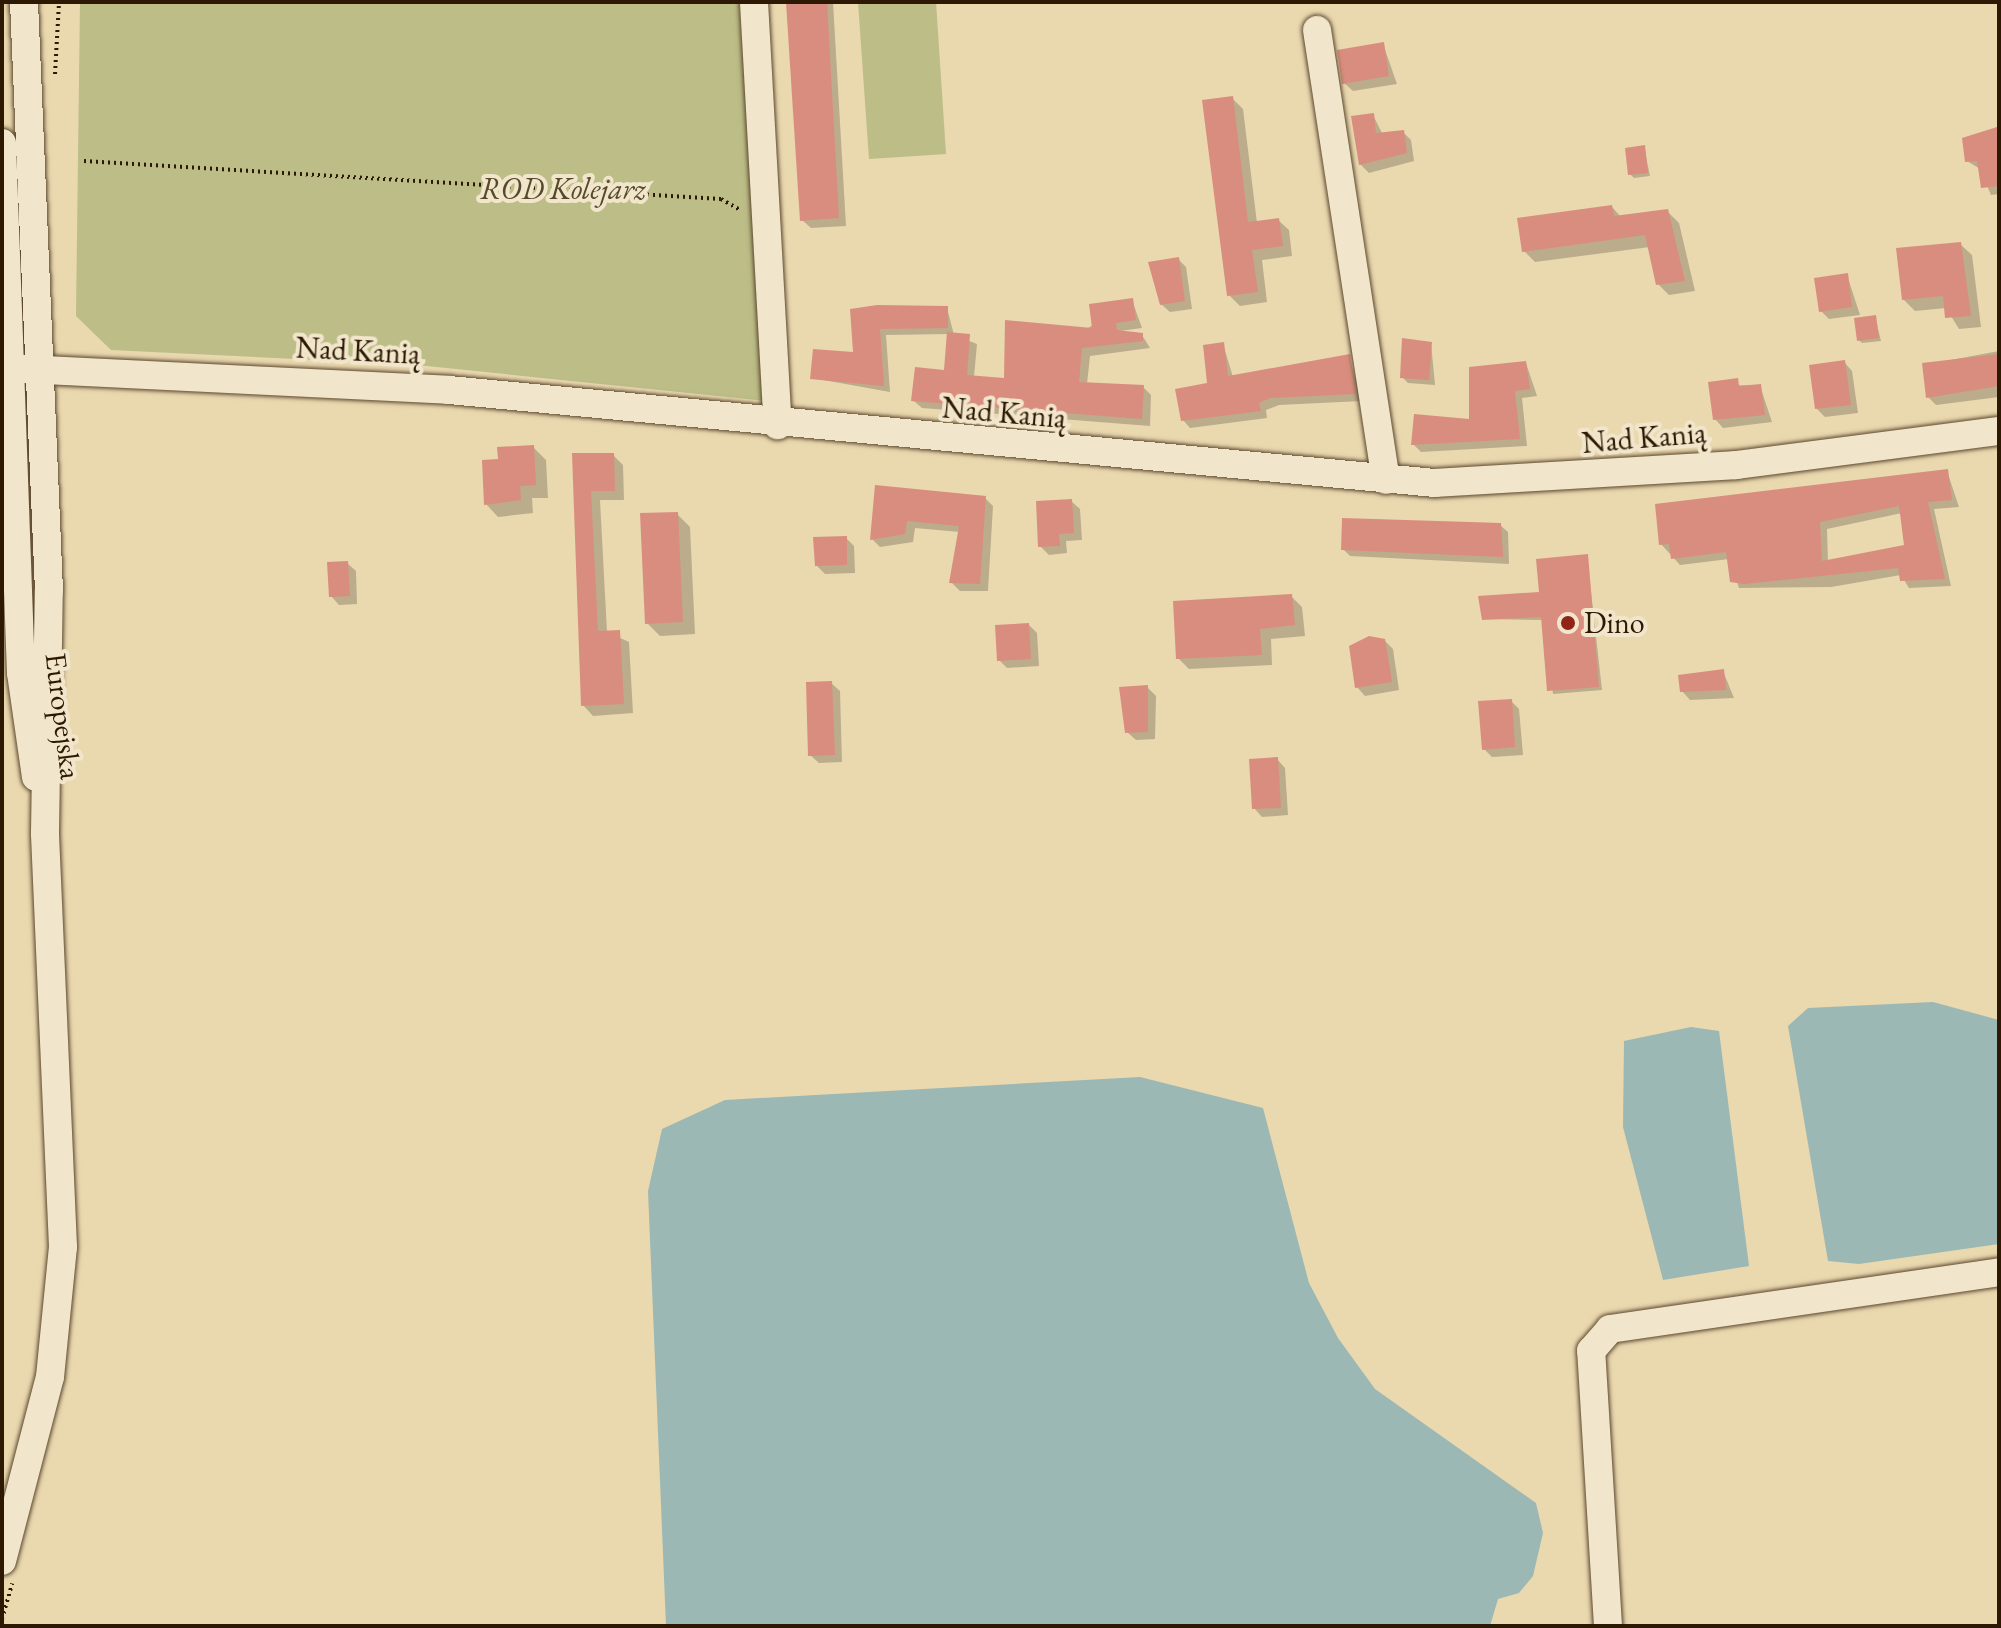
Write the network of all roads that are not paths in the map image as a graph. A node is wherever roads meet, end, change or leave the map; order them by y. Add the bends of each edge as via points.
1 (24, 2) edge
2 (754, 2) edge
3 (1317, 30) dead end
4 (2, 143) edge
5 (5, 368) edge
6 (41, 370) junction
7 (778, 425) junction
8 (1999, 431) edge
9 (1386, 480) junction
10 (45, 833) junction
11 (1999, 1272) edge
12 (2, 1561) edge
13 (1608, 1626) edge

1 - 6 street, Europejska
2 - 7 street
3 - 9 street
4 - 5 street, Europejska
5 - 6 street, Nad Kanią
5 - 10 street, Europejska via 21,673
6 - 7 street, Nad Kanią via 449,390
6 - 10 street, Europejska via 51,733
7 - 9 street, Nad Kanią
8 - 9 street, Nad Kanią via 1561,479
10 - 12 street, Europejska via 60,1318
11 - 13 street via 1610,1329 1591,1351

